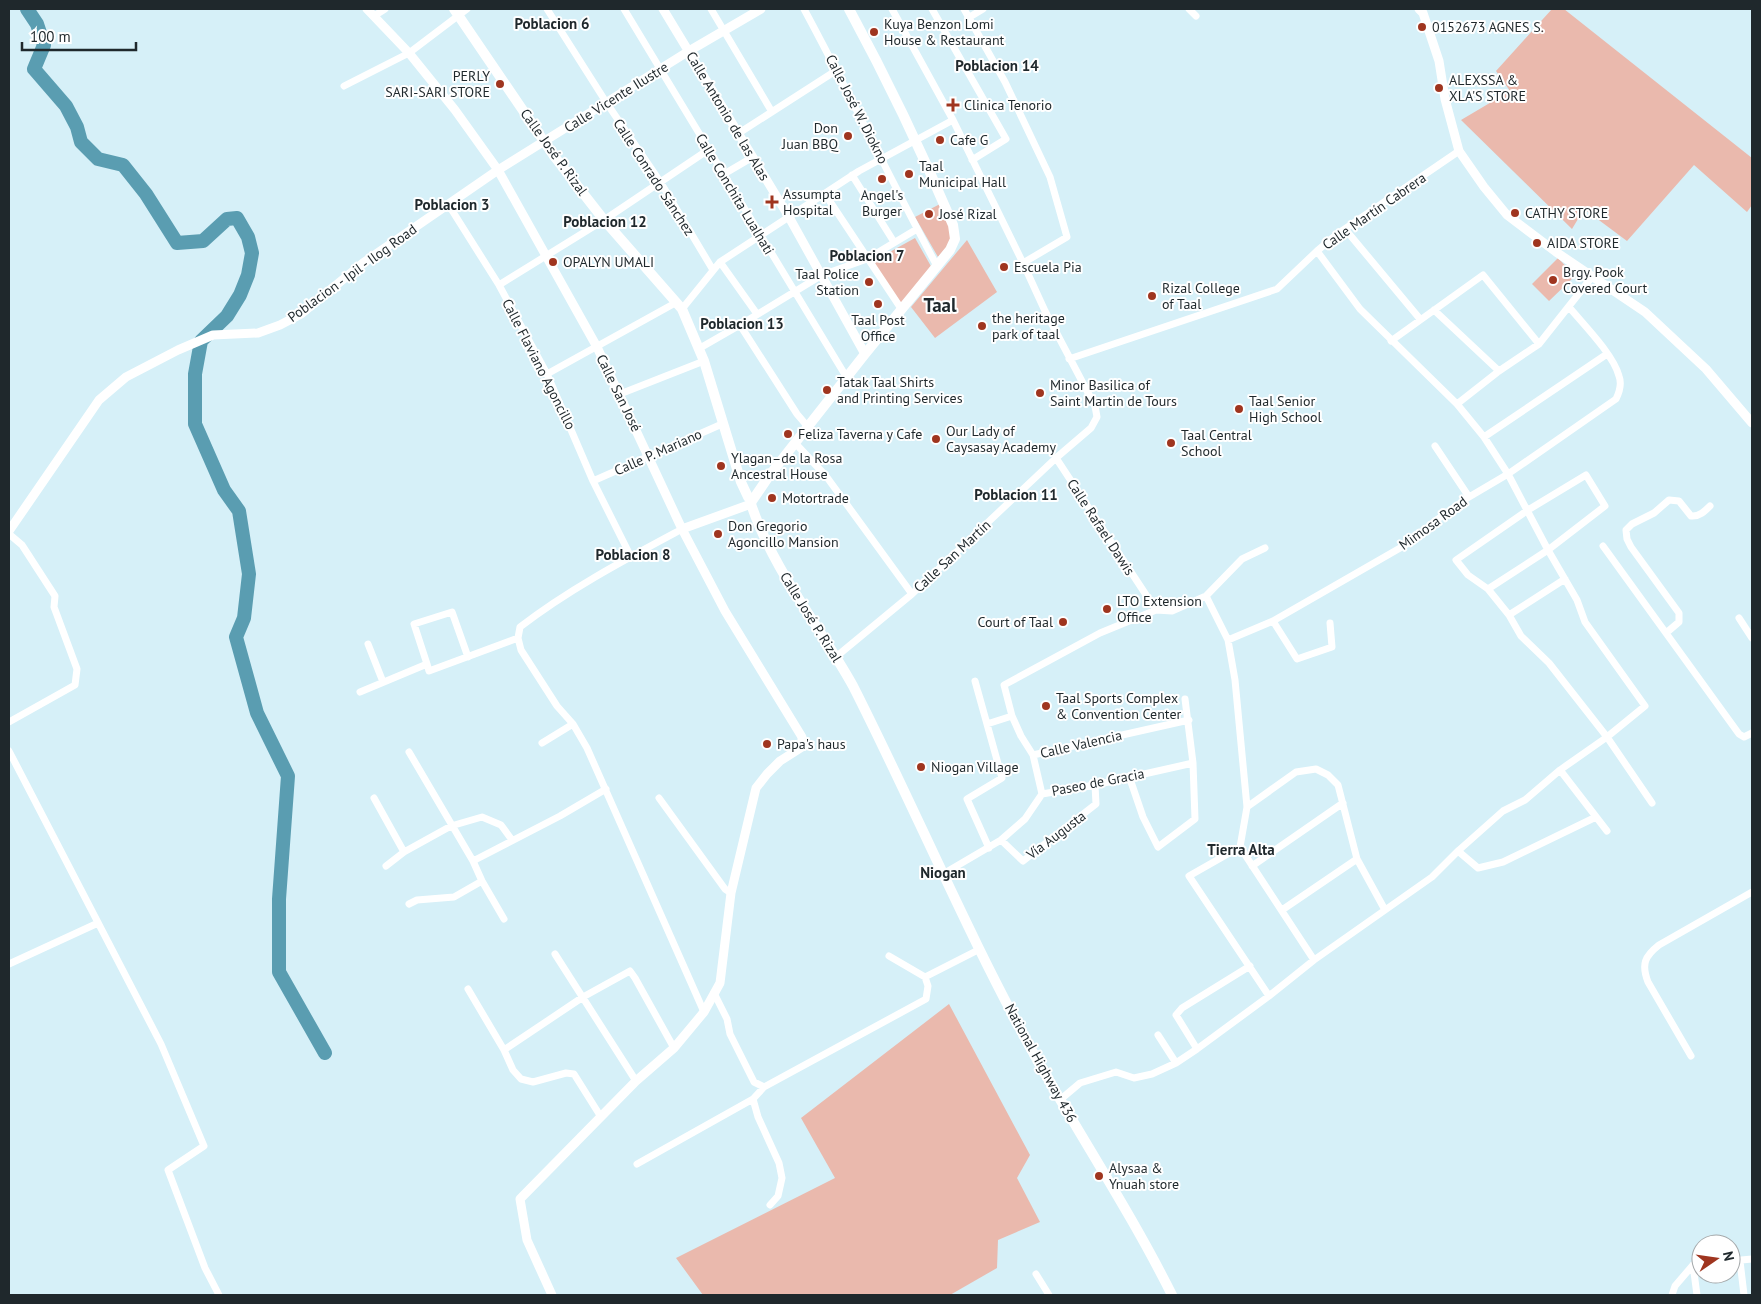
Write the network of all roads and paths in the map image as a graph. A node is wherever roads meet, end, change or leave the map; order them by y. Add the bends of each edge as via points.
1 (367, 9) edge
2 (385, 9) edge
3 (547, 9) edge
4 (624, 9) edge
5 (664, 9) edge
6 (711, 9) edge
7 (761, 9) edge
8 (804, 9) edge
9 (849, 9) edge
10 (892, 9) edge
11 (932, 9) edge
12 (964, 9) edge
13 (983, 9) edge
14 (1189, 9) edge
15 (1419, 9) edge
16 (459, 11) edge
17 (374, 16) junction
18 (1196, 16) dead end
19 (968, 18) junction
20 (723, 31) junction
21 (689, 51) junction
22 (409, 52) junction
23 (659, 70) junction
24 (837, 70) junction
25 (344, 86) dead end
26 (606, 102) junction
27 (772, 112) junction
28 (953, 120) junction
29 (738, 133) junction
30 (915, 140) junction
31 (544, 142) junction
32 (708, 150) junction
33 (1459, 152) junction
34 (753, 156) junction
35 (882, 157) junction
36 (972, 160) junction
37 (498, 170) junction
38 (724, 174) junction
39 (852, 175) junction
40 (661, 183) junction
41 (825, 194) junction
42 (448, 204) junction
43 (789, 217) junction
44 (604, 220) junction
45 (918, 229) junction
46 (1345, 229) junction
47 (760, 235) junction
48 (894, 242) junction
49 (1317, 251) junction
50 (546, 255) junction
51 (867, 258) junction
52 (720, 262) junction
53 (1023, 263) junction
54 (937, 266) junction
55 (713, 270) junction
56 (822, 276) junction
57 (1592, 277) junction
58 (499, 285) junction
59 (795, 292) junction
60 (680, 305) junction
61 (1569, 307) junction
62 (902, 310) junction
63 (1434, 310) junction
64 (757, 314) junction
65 (1420, 319) junction
66 (740, 325) junction
67 (1391, 341) junction
68 (1539, 344) junction
69 (597, 347) junction
70 (700, 348) junction
71 (865, 354) junction
72 (1607, 354) junction
73 (1069, 359) junction
74 (704, 360) junction
75 (1499, 371) junction
76 (547, 374) junction
77 (847, 378) junction
78 (620, 394) junction
79 (1457, 404) junction
80 (1752, 423) edge
81 (722, 424) junction
82 (808, 427) junction
83 (1484, 437) junction
84 (796, 444) junction
85 (1435, 446) dead end
86 (649, 457) junction
87 (1056, 458) junction
88 (1508, 474) junction
89 (593, 480) junction
90 (1469, 497) junction
91 (751, 502) junction
92 (1710, 506) dead end
93 (1528, 510) junction
94 (682, 529) junction
95 (9, 533) edge
96 (1603, 546) dead end
97 (1265, 548) dead end
98 (1548, 550) junction
99 (630, 557) junction
100 (1566, 579) junction
101 (1488, 589) junction
102 (912, 594) junction
103 (1206, 596) junction
104 (1156, 610) junction
105 (1509, 615) junction
106 (1739, 618) dead end
107 (1274, 621) junction
108 (1330, 623) dead end
109 (1666, 632) junction
110 (518, 638) junction
111 (1752, 638) edge
112 (1228, 640) junction
113 (368, 644) dead end
114 (837, 656) junction
115 (468, 657) junction
116 (426, 664) junction
117 (975, 681) dead end
118 (383, 682) junction
119 (360, 692) dead end
120 (1185, 699) dead end
121 (1012, 716) junction
122 (1189, 720) junction
123 (9, 722) edge
124 (573, 724) junction
125 (987, 724) junction
126 (1752, 734) edge
127 (1607, 738) junction
128 (542, 742) dead end
129 (9, 751) edge
130 (409, 752) dead end
131 (1033, 756) junction
132 (1193, 762) junction
133 (1560, 770) junction
134 (1129, 776) junction
135 (1095, 785) junction
136 (606, 789) junction
137 (1042, 794) junction
138 (374, 798) dead end
139 (659, 798) dead end
140 (1343, 803) junction
141 (1652, 803) dead end
142 (1247, 807) junction
143 (1596, 818) junction
144 (919, 825) joint
145 (452, 826) junction
146 (1607, 831) dead end
147 (512, 840) junction
148 (1002, 840) junction
149 (1240, 847) junction
150 (989, 848) junction
151 (1458, 851) junction
152 (404, 852) junction
153 (1357, 858) junction
154 (473, 861) junction
155 (386, 866) dead end
156 (1252, 866) junction
157 (943, 874) junction
158 (482, 881) junction
159 (1752, 892) edge
160 (731, 893) junction
161 (409, 904) dead end
162 (1282, 910) junction
163 (1385, 910) junction
164 (504, 919) dead end
165 (98, 922) junction
166 (980, 949) junction
167 (555, 954) dead end
168 (889, 956) dead end
169 (1314, 960) junction
170 (9, 964) edge
171 (1250, 966) junction
172 (925, 977) junction
173 (468, 989) dead end
174 (714, 993) junction
175 (583, 996) junction
176 (1269, 996) junction
177 (704, 1012) junction
178 (1158, 1035) dead end
179 (674, 1048) junction
180 (1197, 1049) junction
181 (504, 1050) junction
182 (1691, 1056) dead end
183 (1176, 1063) junction
184 (636, 1081) junction
185 (764, 1087) junction
186 (753, 1099) junction
187 (1061, 1099) junction
188 (601, 1117) junction
189 (636, 1164) dead end
190 (770, 1205) dead end
191 (1691, 1270) edge
192 (1741, 1270) edge
193 (1036, 1274) dead end
194 (219, 1295) edge
195 (552, 1295) edge
196 (1048, 1295) edge
197 (1172, 1295) edge
198 (1672, 1295) edge
199 (1744, 1295) edge

1 - 17 street, Calle San José
2 - 17 street
3 - 26 street, Calle Conrado Sánchez
4 - 23 street, Calle Conchita Lualhati
5 - 21 street, Calle Antonio de las Alas
6 - 20 street
7 - 20 street, Calle Vicente Ilustre
8 - 24 street, Calle José W. Diokno
9 - 30 main road
10 - 28 street
11 - 36 street via 1006,139
12 - 19 street
13 - 19 street
14 - 18 street
15 - 33 street via 1439,61
16 - 22 street
16 - 31 main road, Calle José P. Rizal
17 - 22 street, Calle San José
19 - 53 street via 1005,82 1050,177 1067,237
20 - 21 street, Calle Vicente Ilustre
20 - 27 street
21 - 23 street, Calle Vicente Ilustre
21 - 29 street, Calle Antonio de las Alas
22 - 25 street
22 - 37 street, Calle San José
23 - 26 street, Calle Vicente Ilustre
23 - 32 street, Calle Conchita Lualhati
24 - 27 street
24 - 35 street, Calle José W. Diokno
26 - 31 street, Calle Vicente Ilustre
26 - 40 street, Calle Conrado Sánchez
27 - 29 street
28 - 30 street
28 - 36 street
29 - 34 street, Calle Antonio de las Alas
30 - 35 street
30 - 54 main road via 955,232 954,244
31 - 37 street, Calle Vicente Ilustre
31 - 44 main road, Calle José P. Rizal
32 - 38 street, Calle Conchita Lualhati
32 - 40 street
33 - 46 street, Calle Martín Cabrera
33 - 57 street via 1507,215
34 - 38 street
34 - 43 street, Calle Antonio de las Alas
35 - 39 street
35 - 45 street, Calle José W. Diokno
36 - 53 street
37 - 42 street, Calle Vicente Ilustre
37 - 50 street, Calle San José
38 - 47 street, Calle Conchita Lualhati
39 - 41 street
39 - 48 street
40 - 44 street
40 - 55 street, Calle Conrado Sánchez
41 - 43 street
41 - 51 street
42 - 58 street, Calle Flaviano Agoncillo
42 - 95 street, Poblacion - Ipil - Ilog Road via 363,263 301,314 258,333 213,335 126,377 99,400
43 - 47 street
43 - 56 street, Calle Antonio de las Alas
44 - 50 street
44 - 60 main road, Calle José P. Rizal
45 - 48 street
45 - 54 street, Calle José W. Diokno
46 - 49 street, Calle Martín Cabrera
46 - 65 street
47 - 52 street
47 - 59 street, Calle Conchita Lualhati
48 - 51 street
49 - 67 street via 1360,309
49 - 73 street, Calle Martín Cabrera via 1277,289
50 - 58 street
50 - 69 street, Calle San José
51 - 56 street
51 - 62 street
52 - 55 street
52 - 64 street
53 - 73 street
54 - 62 main road
55 - 60 street
56 - 59 street
56 - 71 street, Calle Antonio de las Alas
57 - 61 street
57 - 80 street via 1645,312 1706,369
58 - 76 street, Calle Flaviano Agoncillo
59 - 64 street
59 - 77 street, Calle Conchita Lualhati
60 - 69 street
60 - 70 main road, Calle José P. Rizal
61 - 68 street
61 - 72 street
62 - 71 main road
63 - 65 street
63 - 68 street via 1483,275
63 - 75 street
64 - 66 street
65 - 67 street
66 - 70 street
66 - 82 street
67 - 79 street
68 - 75 street
69 - 76 street
69 - 78 street, Calle San José
70 - 74 main road, Calle José P. Rizal
71 - 77 main road
72 - 83 street
72 - 88 street, Mimosa Road via 1619,375 1620,391 1616,398
73 - 87 street, Calle San Martín via 1095,406 1097,417 1091,428
74 - 78 street
74 - 81 main road, Calle José P. Rizal
75 - 79 street
76 - 89 street, Calle Flaviano Agoncillo
77 - 82 main road
78 - 86 street, Calle San José
79 - 83 street
81 - 86 street, Calle P. Mariano
81 - 91 main road, Calle José P. Rizal
82 - 84 main road
83 - 88 street
84 - 91 main road
84 - 102 street via 826,476
85 - 90 street
86 - 89 street, Calle P. Mariano
86 - 94 street, Calle San José
87 - 102 street, Calle San Martín
87 - 104 street, Calle Rafael Dawis
88 - 90 street, Mimosa Road
88 - 93 street
89 - 99 street, Calle Flaviano Agoncillo
90 - 107 street, Mimosa Road via 1414,540
91 - 94 street
91 - 114 main road, Calle José P. Rizal via 761,533 776,560
92 - 109 street via 1701,514 1691,516 1679,501 1669,500 1626,530 1631,547 1679,613 1679,622
93 - 98 street
93 - 98 street via 1586,476 1605,506
93 - 101 street via 1456,560 1468,575
94 - 99 street
94 - 160 street, Calle San José via 725,611 802,737 802,747 780,761 756,788
95 - 123 street via 22,544 55,596 54,607 77,669 75,685
96 - 109 street
97 - 103 street via 1242,559
98 - 100 street
98 - 101 street
99 - 110 street via 535,615 520,627
100 - 105 street
100 - 127 street via 1585,622 1645,706
101 - 105 street
102 - 114 street, Calle San Martín
103 - 104 street via 1172,611
103 - 112 street
104 - 121 street via 1100,634 1004,685
105 - 127 street via 1521,636 1548,663
106 - 111 street
107 - 108 street via 1298,659 1332,647
107 - 112 street, Mimosa Road
109 - 126 street via 1739,734 1744,737
110 - 115 street
110 - 124 street via 529,664
112 - 142 street via 1236,680
113 - 118 street
114 - 144 main road, Calle José P. Rizal via 868,714
115 - 116 street via 429,671
115 - 116 street via 452,612 414,624
116 - 118 street
117 - 125 street
118 - 119 street
120 - 122 street
121 - 125 street
121 - 131 street
122 - 131 street, Calle Valencia
122 - 132 street
124 - 128 street
124 - 136 street
125 - 150 street via 1002,778 967,799
127 - 133 street
127 - 141 street
129 - 165 street
130 - 145 street
131 - 137 street
132 - 134 street, Paseo de Gracia
132 - 134 street via 1195,819 1158,847 1142,817
133 - 143 street
133 - 151 street via 1525,800 1503,811
134 - 135 street, Paseo de Gracia
135 - 137 street, Paseo de Gracia
135 - 148 street, Vía Augusta via 1096,804 1023,861
136 - 147 street
136 - 177 street
137 - 148 street, Paseo de Gracia
138 - 152 street
139 - 160 street
140 - 142 street via 1338,785 1328,774 1316,770 1296,772
140 - 153 street
140 - 156 street
142 - 149 street
143 - 146 street
143 - 151 street via 1503,862 1478,868
144 - 157 main road, National Highway 436
145 - 147 street via 482,817 501,825
145 - 152 street
145 - 154 street
147 - 154 street
148 - 150 street, Paseo de Gracia
149 - 156 street
149 - 171 street via 1189,876
150 - 157 street, Paseo de Gracia
151 - 163 street via 1432,877
152 - 155 street
153 - 162 street
153 - 163 street
154 - 158 street
156 - 162 street
157 - 166 main road, National Highway 436
158 - 161 street via 454,897 417,900
158 - 164 street
159 - 182 street via 1659,945 1647,957 1648,982
160 - 174 street via 720,983
162 - 169 street
163 - 169 street
165 - 170 street
165 - 194 street via 161,1044 204,1146 168,1170 205,1268
166 - 172 street
166 - 187 main road, National Highway 436
167 - 175 street
168 - 172 street
169 - 176 street
171 - 176 street
171 - 180 street via 1182,1008 1176,1015
172 - 185 street via 928,986 926,999
173 - 181 street
174 - 177 street
174 - 185 street via 754,1082
175 - 179 street via 630,971
175 - 181 street
175 - 184 street
176 - 180 street
177 - 179 street
178 - 183 street
179 - 184 street
180 - 183 street
181 - 188 street via 521,1079 533,1082 566,1073 574,1074
183 - 187 street via 1134,1078 1116,1072 1080,1083
184 - 188 street
185 - 186 street
186 - 189 street
186 - 190 street via 782,1178 778,1196
187 - 197 main road, National Highway 436
188 - 195 street via 520,1199 527,1240
191 - 198 street via 1675,1286
192 - 199 street
193 - 196 street

